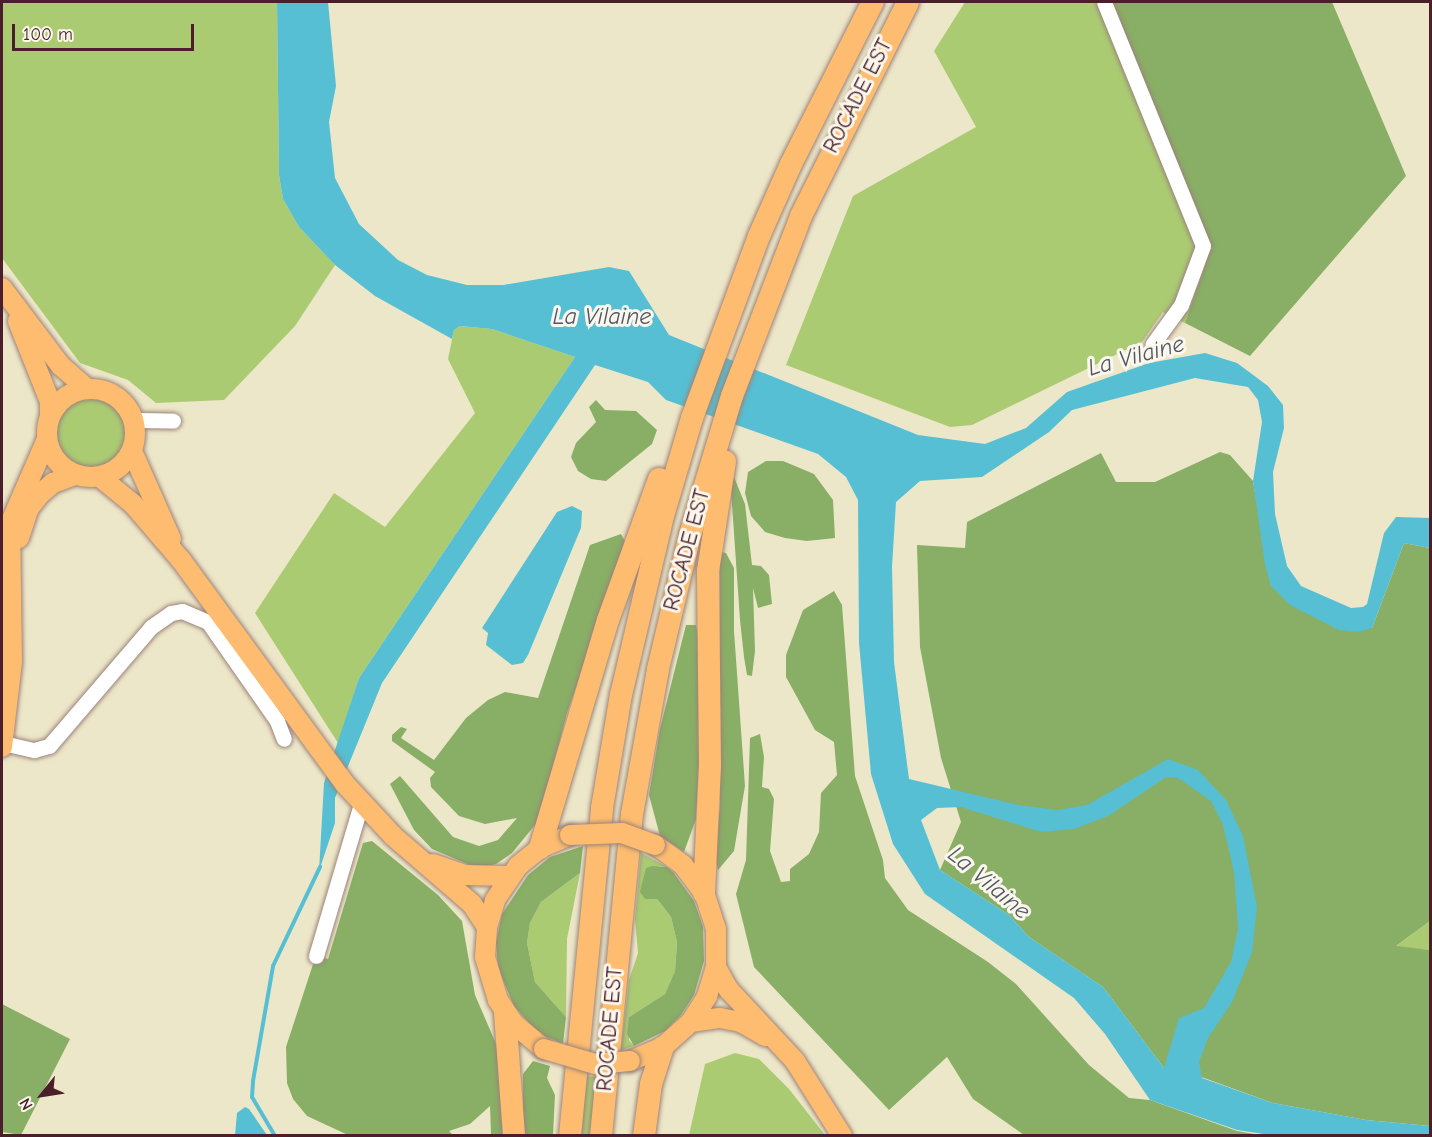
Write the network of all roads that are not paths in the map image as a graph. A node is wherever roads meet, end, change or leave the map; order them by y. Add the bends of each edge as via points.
1 (873, 2) edge
2 (908, 2) edge
3 (1104, 2) edge
4 (5, 294) edge
5 (1152, 345) dead end
6 (87, 389) junction
7 (50, 415) junction
8 (134, 420) junction
9 (173, 421) dead end
10 (47, 439) junction
11 (679, 442) junction
12 (132, 451) junction
13 (720, 454) junction
14 (75, 475) junction
15 (100, 477) junction
16 (181, 560) junction
17 (11, 585) junction
18 (284, 739) dead end
19 (2, 745) edge
20 (362, 801) junction
21 (540, 848) junction
22 (419, 858) junction
23 (509, 876) junction
24 (704, 892) junction
25 (487, 927) junction
26 (316, 956) dead end
27 (716, 967) junction
28 (506, 1013) junction
29 (691, 1022) junction
30 (663, 1047) junction
31 (795, 1060) junction
32 (514, 1136) edge
33 (570, 1136) edge
34 (601, 1136) edge
35 (644, 1136) edge
36 (842, 1136) edge

1 - 11 highway, ROCADE EST via 773,202 692,418
2 - 13 highway, ROCADE EST via 865,80 758,338
3 - 5 street via 1203,246 1181,305
4 - 6 main road via 61,366
4 - 7 main road via 50,402
6 - 7 main road via 65,397
6 - 8 main road via 111,393 121,400
7 - 10 main road
8 - 9 street
8 - 12 main road
10 - 14 main road via 56,461
10 - 17 main road via 10,524
11 - 21 highway via 608,620
11 - 33 highway, ROCADE EST via 643,592 602,808
12 - 15 main road via 124,463
12 - 16 main road
13 - 24 highway via 708,570 710,766
13 - 34 highway, ROCADE EST via 672,604 644,736 625,870
14 - 15 main road
14 - 17 main road via 52,483 29,508 16,547
15 - 16 main road via 133,504
16 - 20 main road via 324,757
17 - 19 main road via 12,662
18 - 19 street via 277,721 208,622 182,611 171,613 151,627 49,746 34,750
20 - 22 main road
20 - 26 street
21 - 23 main road
21 - 24 main road, bridge via 570,835 622,833 655,845 683,865
22 - 23 main road via 465,875
22 - 25 main road via 472,904
23 - 25 main road via 495,900
24 - 27 main road via 716,929
25 - 28 main road via 488,972
27 - 29 main road via 707,996
27 - 31 main road via 729,990
28 - 30 main road, bridge via 544,1049 577,1061 630,1060
28 - 32 highway
29 - 30 main road
29 - 31 main road via 720,1018 741,1022
30 - 35 highway via 651,1084
31 - 36 main road

